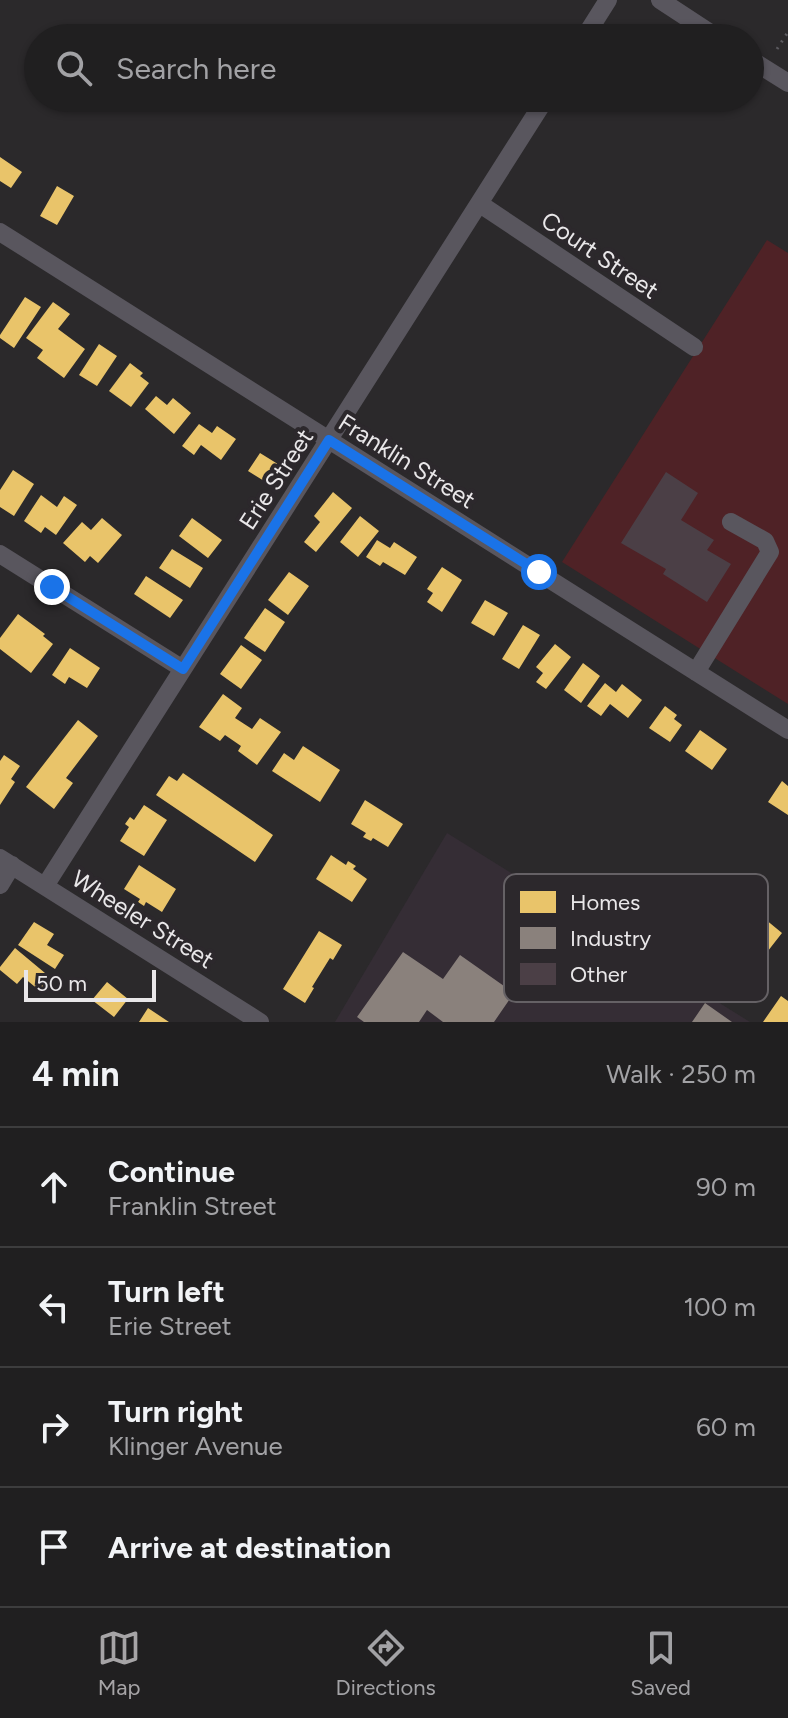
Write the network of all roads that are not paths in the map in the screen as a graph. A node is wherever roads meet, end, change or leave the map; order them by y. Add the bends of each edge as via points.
1 (608, 0) edge
2 (660, 0) edge
3 (593, 24) edge
4 (697, 24) edge
5 (764, 68) edge
6 (788, 83) edge
7 (537, 112) edge
8 (480, 204) junction
9 (0, 232) edge
10 (694, 347) dead end
11 (329, 440) junction
12 (731, 522) dead end
13 (0, 554) edge
14 (183, 669) junction
15 (696, 672) junction
16 (788, 730) edge
17 (6, 862) edge
18 (0, 885) edge
19 (45, 886) junction
20 (234, 1015) edge
21 (260, 1022) edge

1 - 3 street
2 - 4 street
5 - 6 street
7 - 8 street, Erie Street
8 - 10 street, Court Street
8 - 11 street, Erie Street
9 - 11 street, Franklin Street
11 - 14 street, Erie Street
11 - 15 street, Franklin Street
12 - 15 street via 765,541 770,552
13 - 14 street
14 - 19 street, Erie Street
15 - 16 street, Franklin Street
17 - 18 street
17 - 19 street, Wheeler Street
19 - 20 street, Wheeler Street
20 - 21 street, Wheeler Street

